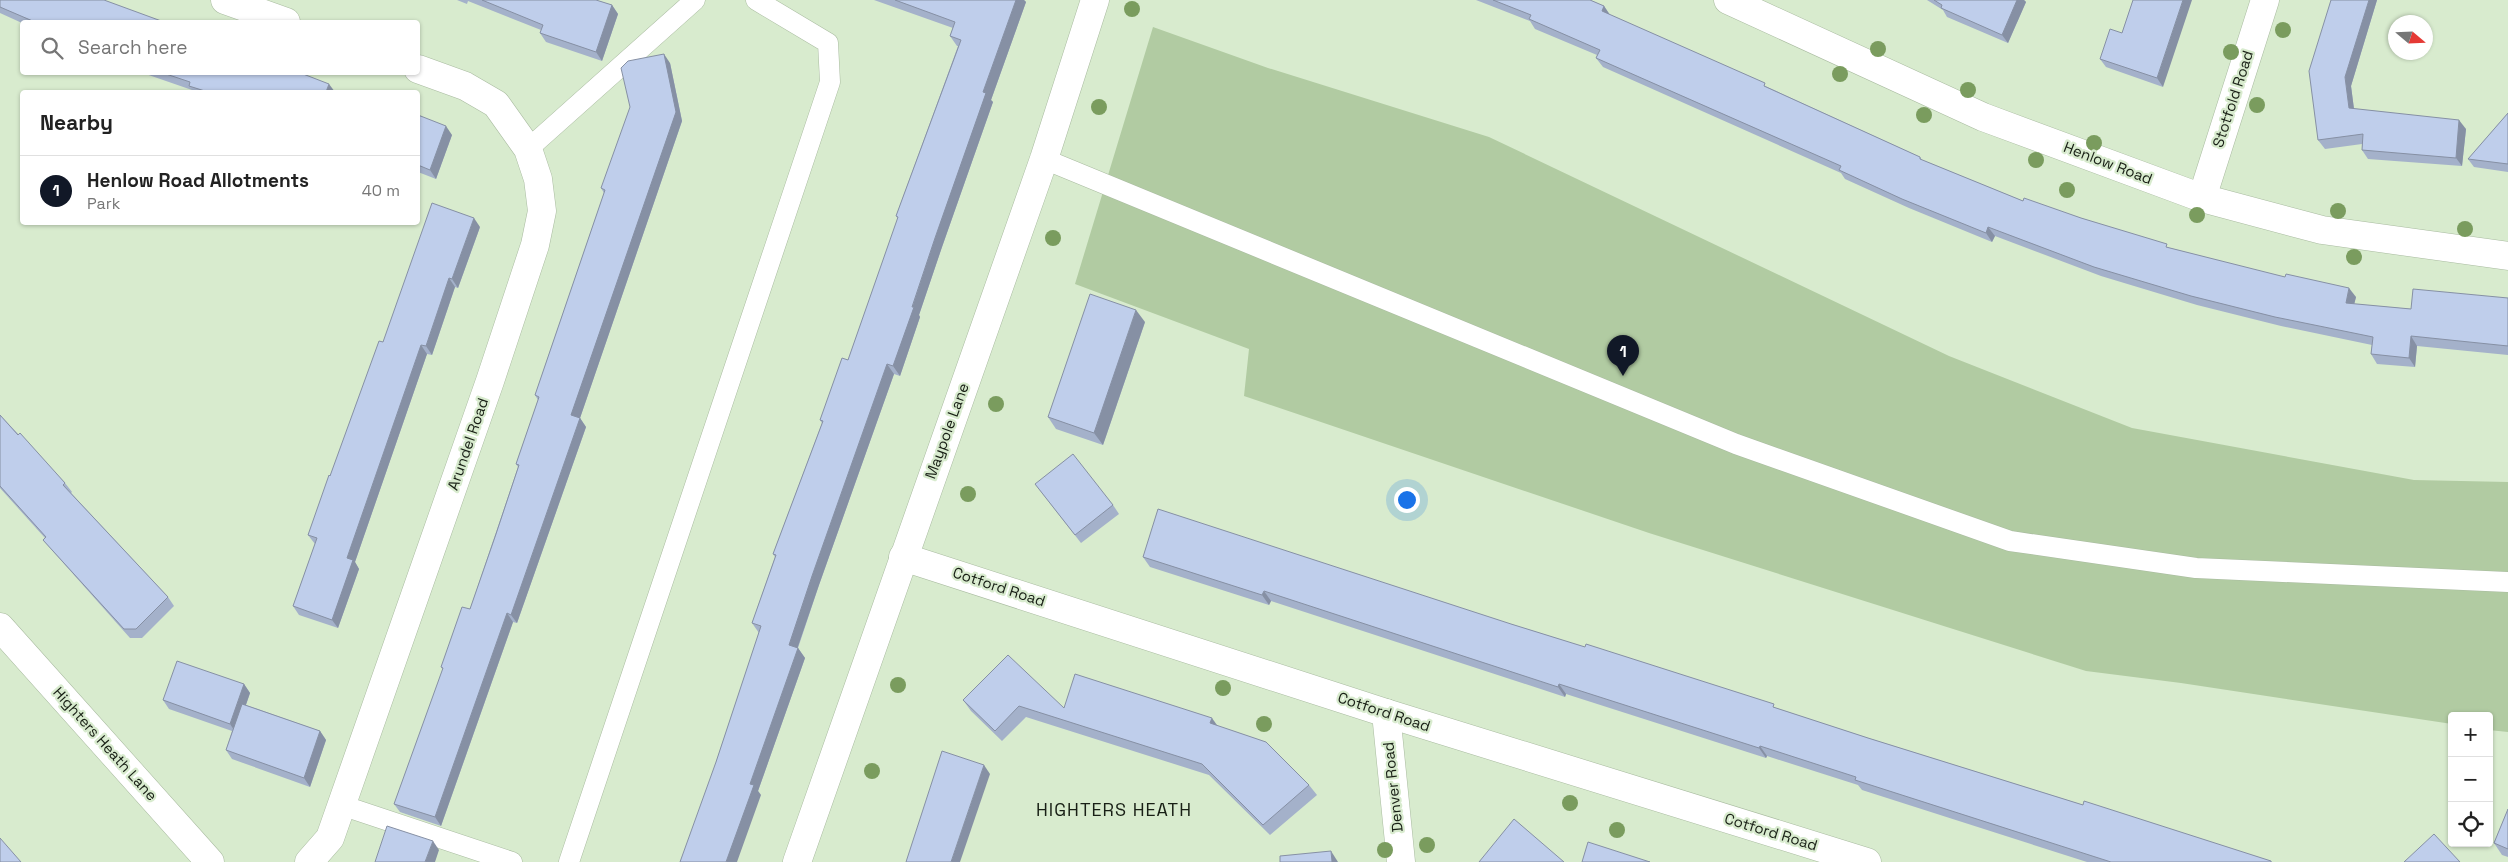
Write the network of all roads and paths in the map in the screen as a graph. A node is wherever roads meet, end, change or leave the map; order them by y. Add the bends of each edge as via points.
1 (225, 0) edge
2 (695, 0) edge
3 (756, 0) edge
4 (1095, 0) edge
5 (1728, 0) edge
6 (2264, 0) edge
7 (1770, 9) edge
8 (280, 20) edge
9 (420, 70) edge
10 (528, 150) junction
11 (1044, 159) junction
12 (2202, 198) junction
13 (2508, 256) edge
14 (903, 557) junction
15 (2508, 582) edge
16 (0, 627) edge
17 (1386, 713) junction
18 (342, 805) junction
19 (210, 862) edge
20 (309, 862) edge
21 (512, 862) edge
22 (569, 862) edge
23 (798, 862) edge
24 (1401, 862) edge
25 (1867, 862) edge

1 - 8 street
2 - 10 lane
3 - 22 lane via 828,43 830,82
4 - 11 street, Maypole Lane
5 - 7 street, Henlow Road
6 - 12 street, Stotfold Road
7 - 12 street, Henlow Road via 1983,117
9 - 10 street, Arundel Road via 465,86 496,104
10 - 18 street, Arundel Road via 538,179 542,211 535,245
11 - 14 street, Maypole Lane
11 - 15 lane via 1736,444 2010,541 2196,568
12 - 13 street, Henlow Road via 2322,230
14 - 17 street, Cotford Road
14 - 23 street, Maypole Lane
16 - 19 street, Highters Heath Lane
17 - 24 street, Denver Road
17 - 25 street, Cotford Road
18 - 20 street, Arundel Road via 330,838
18 - 21 lane

